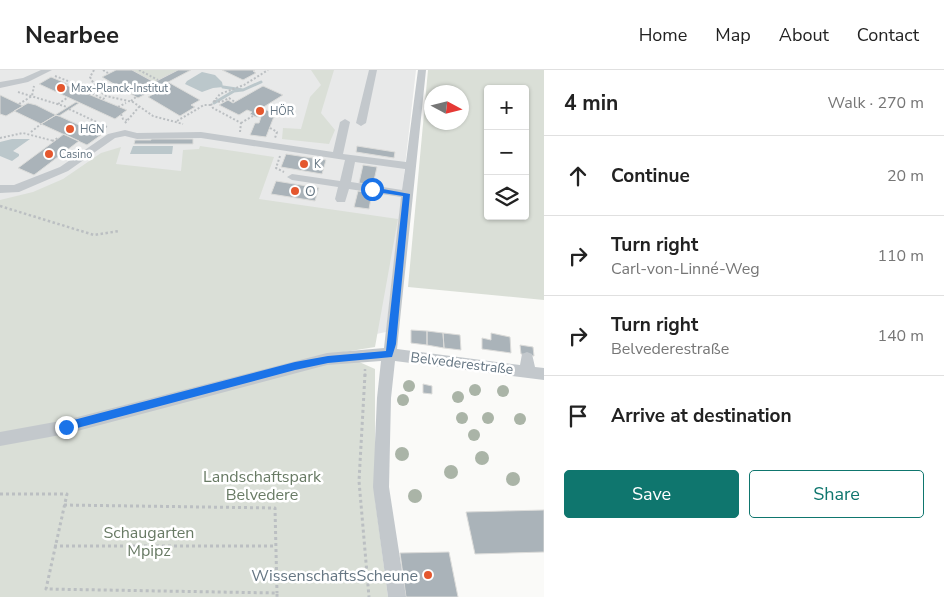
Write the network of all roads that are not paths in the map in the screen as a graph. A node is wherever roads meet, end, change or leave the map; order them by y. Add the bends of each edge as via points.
1 (373, 70) edge
2 (422, 70) edge
3 (46, 71) edge
4 (0, 86) edge
5 (345, 122) dead end
6 (361, 123) dead end
7 (337, 156) junction
8 (351, 158) junction
9 (410, 166) junction
10 (292, 177) road end
11 (344, 185) junction
12 (0, 189) edge
13 (407, 194) junction
14 (341, 199) dead end
15 (389, 354) junction
16 (544, 374) edge
17 (0, 439) edge
18 (397, 597) edge

1 - 6 street
2 - 9 street
3 - 4 street
5 - 7 street
7 - 8 street
7 - 12 street via 200,135 136,136 123,132 64,168 15,189
8 - 9 street
8 - 11 street
9 - 13 street
10 - 11 street
11 - 13 street
11 - 14 street
13 - 15 street
15 - 16 street, Belvederestraße via 528,365
15 - 17 street, Belvederestraße via 328,359 295,366 66,427
15 - 18 street via 384,398 382,486

